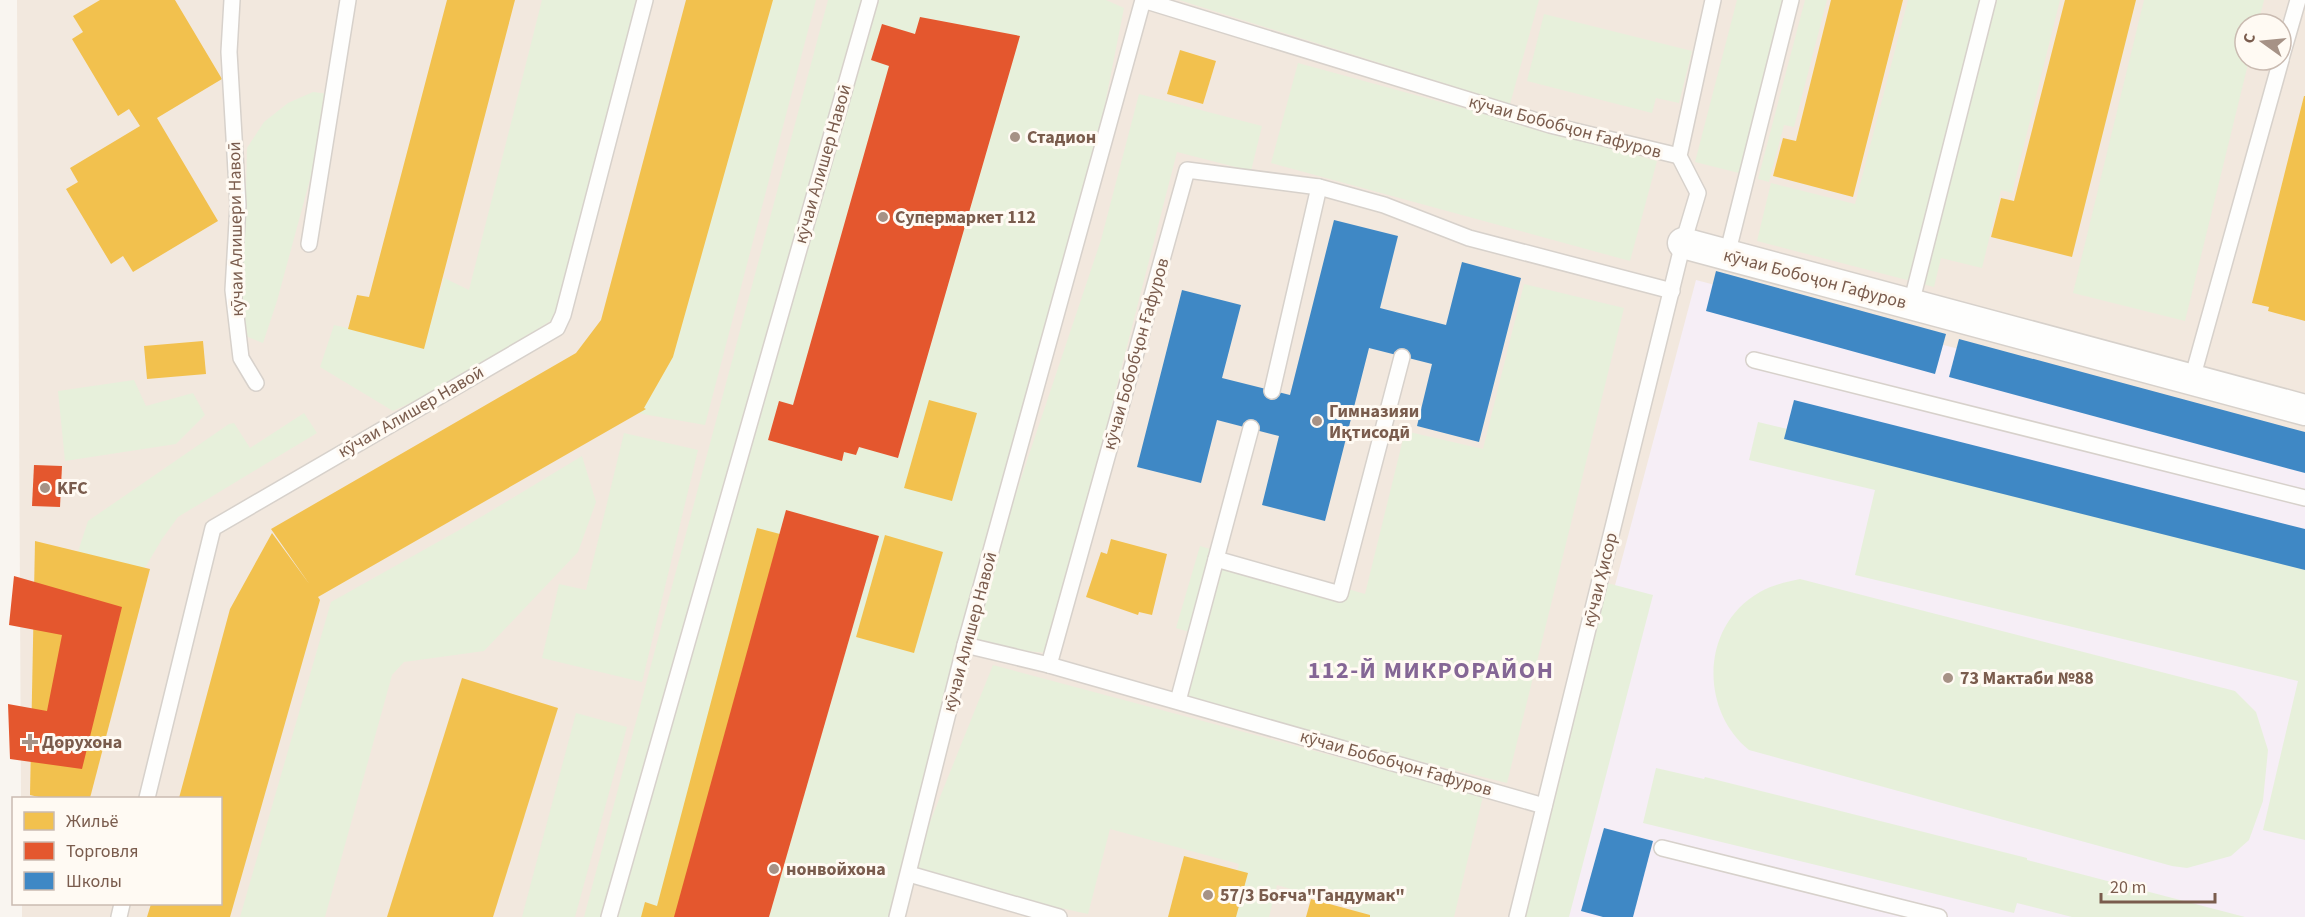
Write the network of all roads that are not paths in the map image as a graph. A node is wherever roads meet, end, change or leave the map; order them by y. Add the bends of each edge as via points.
1 (232, 0) edge
2 (348, 0) edge
3 (645, 0) edge
4 (870, 0) edge
5 (1143, 0) edge
6 (1791, 0) edge
7 (1988, 0) edge
8 (2298, 0) edge
9 (1709, 1) edge
10 (2293, 18) edge
11 (2278, 72) edge
12 (1679, 156) junction
13 (1318, 188) junction
14 (1683, 243) junction
15 (309, 244) dead end
16 (1727, 255) junction
17 (1672, 291) junction
18 (1911, 304) junction
19 (1402, 357) dead end
20 (1754, 360) dead end
21 (2192, 380) junction
22 (256, 383) dead end
23 (1272, 391) dead end
24 (2305, 410) edge
25 (1251, 428) dead end
26 (2305, 498) edge
27 (1216, 559) junction
28 (965, 645) junction
29 (1049, 665) junction
30 (1178, 701) junction
31 (147, 797) edge
32 (1544, 806) junction
33 (1662, 848) dead end
34 (909, 874) junction
35 (609, 917) edge
36 (897, 917) edge
37 (1059, 917) edge
38 (1517, 917) edge
39 (1939, 917) edge

1 - 22 lane, кӯчаи Алишери Навоӣ via 229,52 238,205 234,290 241,358
2 - 15 lane
3 - 31 lane, кӯчаи Алишер Навоӣ via 557,328 213,528
4 - 35 lane, кӯчаи Алишер Навоӣ
5 - 12 lane, кӯчаи Бобобҷон Ғафуров via 1539,122
5 - 28 lane, кӯчаи Алишер Навоӣ
6 - 16 lane
7 - 18 lane
8 - 10 lane
9 - 12 lane
11 - 21 lane
12 - 14 lane via 1698,193
13 - 17 lane, кӯчаи Бобобҷон Ғафуров via 1384,205 1469,238
13 - 23 lane
13 - 29 lane, кӯчаи Бобобҷон Ғафуров via 1187,170
14 - 16 street, кӯчаи Бобоҷон Гафуров
14 - 17 lane, кӯчаи Ҳисор
16 - 18 street, кӯчаи Бобоҷон Гафуров
17 - 32 lane, кӯчаи Ҳисор
18 - 21 street, кӯчаи Бобоҷон Гафуров
19 - 27 lane via 1340,594
20 - 26 lane
21 - 24 street, кӯчаи Бобоҷон Гафуров
25 - 27 lane
27 - 30 lane
28 - 29 lane, кӯчаи Бобобҷон Ғафуров
28 - 34 lane, кӯчаи Алишер Навоӣ
29 - 30 lane, кӯчаи Бобобҷон Ғафуров
30 - 32 lane, кӯчаи Бобобҷон Ғафуров
32 - 38 lane, кӯчаи Ҳисор
33 - 39 lane
34 - 36 lane, кӯчаи Алишер Навоӣ
34 - 37 lane

